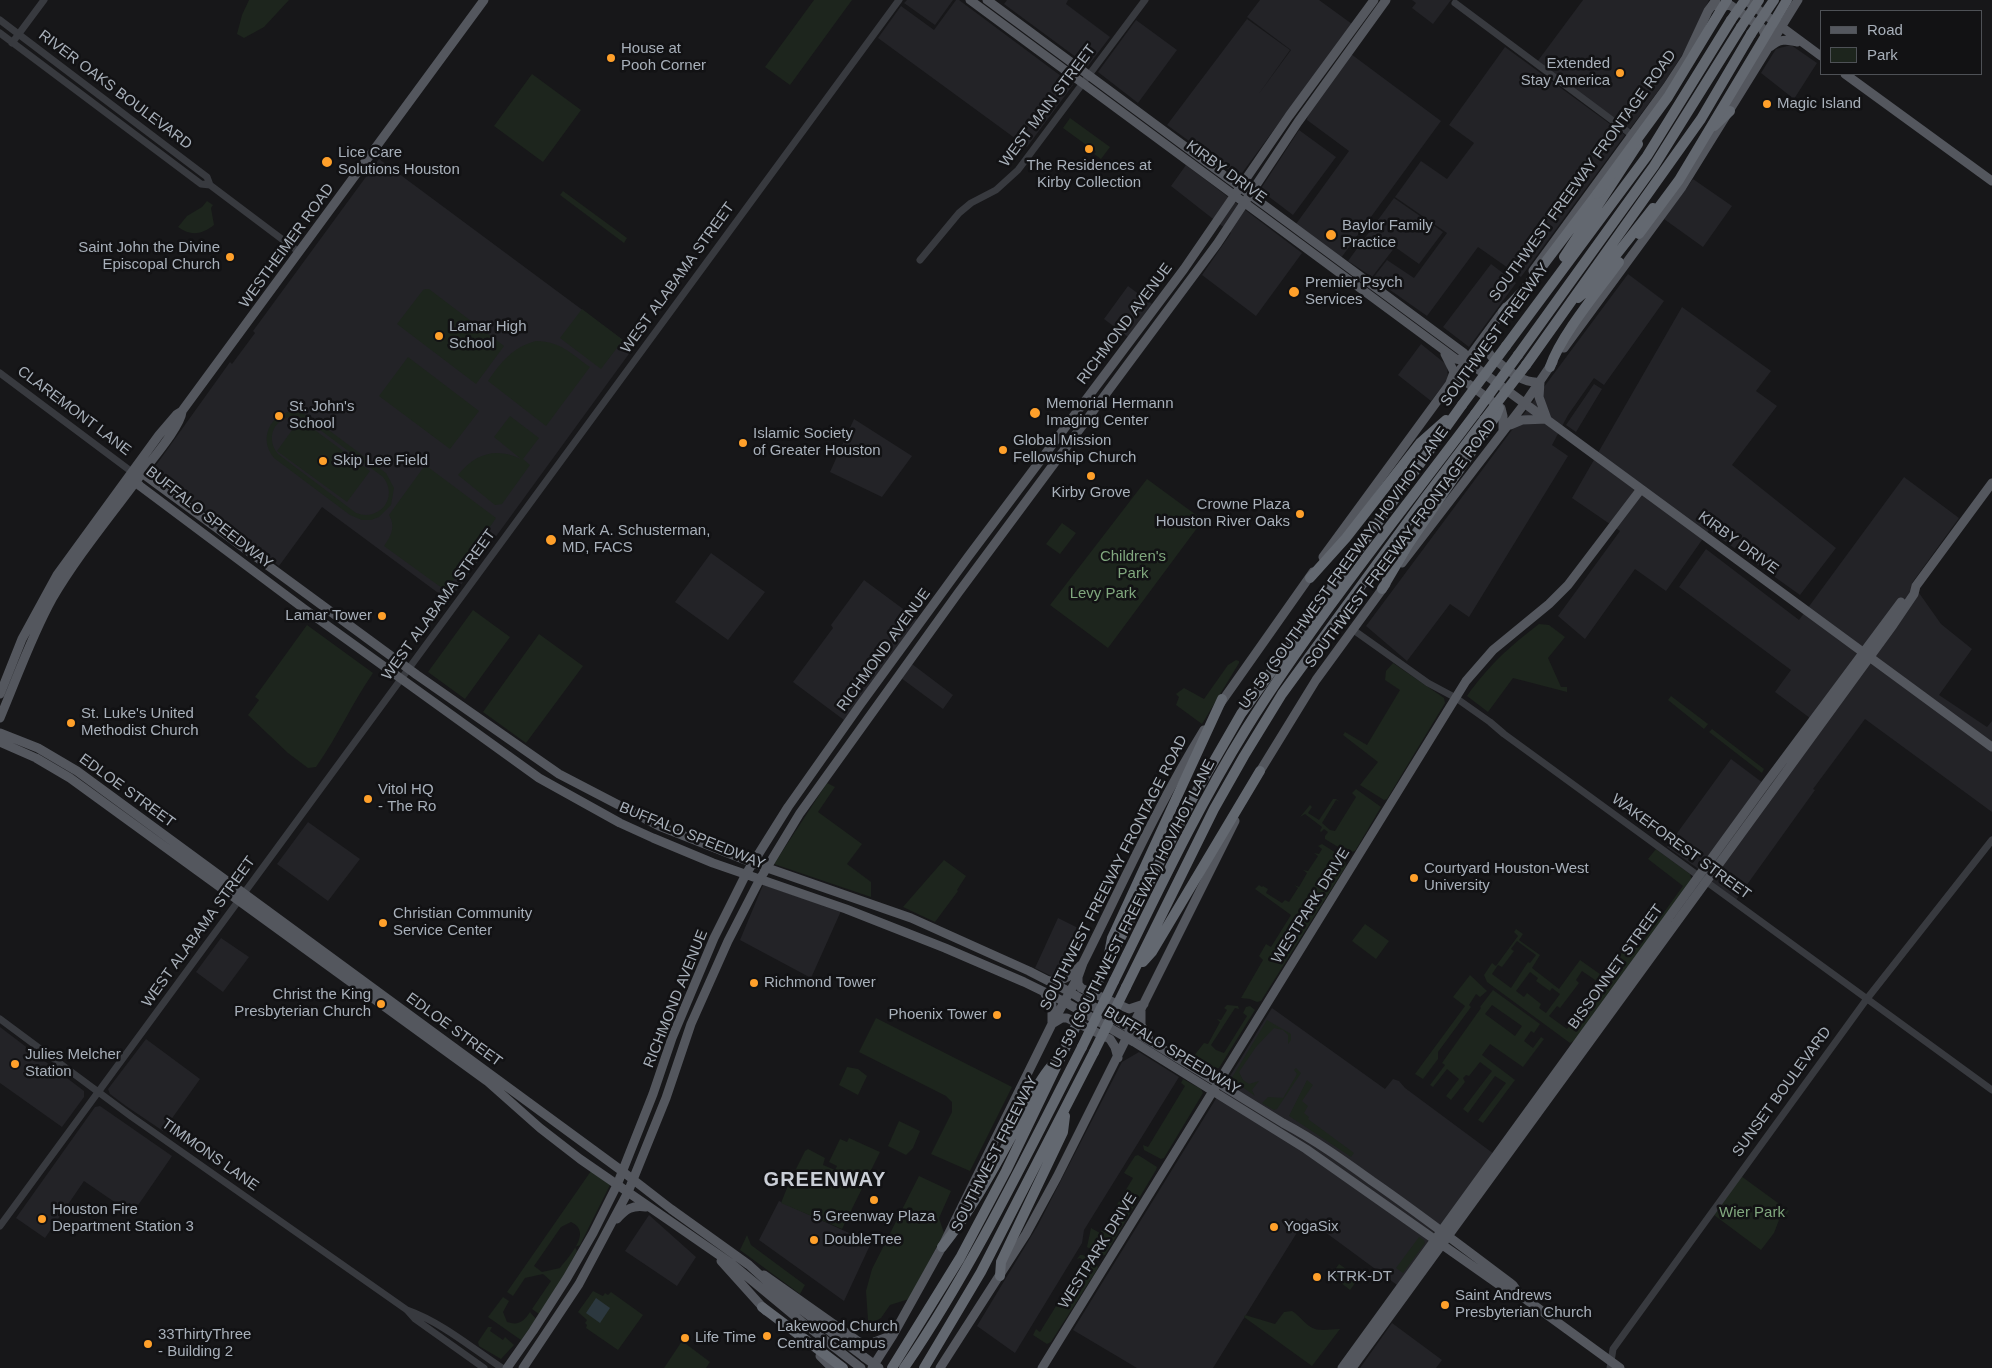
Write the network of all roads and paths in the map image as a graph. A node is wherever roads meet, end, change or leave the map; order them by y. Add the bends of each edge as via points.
1 (44, 0) edge
2 (484, 0) edge
3 (898, 0) edge
4 (970, 0) edge
5 (987, 0) edge
6 (1145, 0) edge
7 (1374, 0) edge
8 (1386, 0) edge
9 (1716, 0) edge
10 (1727, 0) edge
11 (1745, 0) edge
12 (1760, 0) edge
13 (1774, 0) edge
14 (1787, 0) edge
15 (1798, 0) edge
16 (1455, 4) dead end
17 (996, 6) junction
18 (990, 14) junction
19 (0, 20) edge
20 (1780, 27) junction
21 (1700, 28) junction
22 (0, 34) edge
23 (18, 34) junction
24 (12, 43) junction
25 (1804, 44) junction
26 (1765, 52) junction
27 (1820, 55) edge
28 (1686, 58) junction
29 (1089, 75) junction
30 (1846, 75) edge
31 (1083, 83) junction
32 (1730, 110) junction
33 (1632, 135) junction
34 (1992, 181) edge
35 (210, 185) junction
36 (1240, 187) junction
37 (1250, 194) junction
38 (1234, 195) junction
39 (1244, 203) junction
40 (299, 252) junction
41 (920, 260) dead end
42 (1545, 292) junction
43 (1566, 309) junction
44 (1503, 312) junction
45 (1487, 335) junction
46 (1128, 343) junction
47 (1440, 347) junction
48 (1138, 350) junction
49 (1467, 361) junction
50 (1550, 367) junction
51 (0, 372) edge
52 (1540, 382) junction
53 (1450, 383) junction
54 (1525, 403) junction
55 (1462, 405) junction
56 (182, 411) junction
57 (1547, 419) junction
58 (1488, 422) junction
59 (1505, 428) junction
60 (132, 472) junction
61 (142, 474) junction
62 (136, 482) junction
63 (1992, 483) edge
64 (1021, 487) junction
65 (1641, 489) junction
66 (1032, 495) junction
67 (212, 524) junction
68 (206, 534) junction
69 (276, 571) junction
70 (1310, 578) junction
71 (269, 582) junction
72 (1382, 589) junction
73 (50, 596) junction
74 (343, 620) junction
75 (1352, 629) junction
76 (335, 631) junction
77 (1867, 654) junction
78 (409, 669) junction
79 (402, 679) junction
80 (0, 694) edge
81 (1456, 698) junction
82 (1222, 699) junction
83 (475, 716) junction
84 (0, 718) edge
85 (1814, 725) junction
86 (467, 727) junction
87 (844, 728) junction
88 (0, 732) edge
89 (856, 737) junction
90 (0, 742) edge
91 (1992, 747) edge
92 (531, 756) junction
93 (522, 767) junction
94 (1260, 771) junction
95 (93, 782) junction
96 (87, 790) junction
97 (677, 833) junction
98 (1992, 840) edge
99 (670, 846) junction
100 (181, 852) junction
101 (753, 863) junction
102 (767, 867) junction
103 (746, 874) junction
104 (1698, 876) junction
105 (760, 879) junction
106 (1706, 882) junction
107 (779, 886) junction
108 (242, 897) junction
109 (750, 898) junction
110 (1108, 962) junction
111 (1083, 963) junction
112 (1133, 974) junction
113 (1078, 976) junction
114 (1049, 981) junction
115 (1043, 992) junction
116 (1070, 992) junction
117 (1866, 1000) junction
118 (1064, 1002) junction
119 (1142, 1006) junction
120 (0, 1019) edge
121 (680, 1019) junction
122 (691, 1024) junction
123 (1052, 1024) junction
124 (1129, 1033) junction
125 (1151, 1041) junction
126 (1144, 1049) junction
127 (1061, 1056) junction
128 (1118, 1058) junction
129 (489, 1078) junction
130 (1219, 1083) junction
131 (1992, 1090) edge
132 (1213, 1092) junction
133 (98, 1093) junction
134 (1065, 1110) junction
135 (541, 1112) junction
136 (534, 1122) junction
137 (1283, 1124) junction
138 (1040, 1129) junction
139 (1278, 1132) junction
140 (1351, 1166) junction
141 (622, 1171) junction
142 (1344, 1175) junction
143 (632, 1180) junction
144 (617, 1185) junction
145 (628, 1192) junction
146 (649, 1208) junction
147 (0, 1226) edge
148 (686, 1226) junction
149 (610, 1227) junction
150 (1445, 1234) junction
151 (1438, 1243) junction
152 (708, 1247) junction
153 (942, 1247) junction
154 (749, 1265) junction
155 (1000, 1276) junction
156 (567, 1278) junction
157 (579, 1284) junction
158 (1520, 1295) junction
159 (762, 1307) junction
160 (821, 1331) junction
161 (442, 1333) junction
162 (893, 1335) junction
163 (532, 1355) junction
164 (1611, 1365) edge
165 (484, 1368) edge
166 (502, 1368) edge
167 (507, 1368) edge
168 (523, 1368) edge
169 (529, 1368) edge
170 (832, 1368) edge
171 (843, 1368) edge
172 (861, 1368) edge
173 (872, 1368) edge
174 (879, 1368) edge
175 (892, 1368) edge
176 (904, 1368) edge
177 (908, 1368) edge
178 (924, 1368) edge
179 (940, 1368) edge
180 (1042, 1368) edge
181 (1342, 1368) edge
182 (1352, 1368) edge
183 (1620, 1368) edge

1 - 23 street
2 - 40 main road, WESTHEIMER ROAD
3 - 78 street, WEST ALABAMA STREET
4 - 18 main road, KIRBY DRIVE
5 - 17 main road, KIRBY DRIVE
6 - 29 street, WEST MAIN STREET
7 - 36 main road, RICHMOND AVENUE
8 - 37 main road, RICHMOND AVENUE
9 - 21 main road, SOUTHWEST FREEWAY FRONTAGE ROAD
10 - 44 highway, bridge via 1668,97 1525,289
11 - 20 main road
11 - 42 highway, SOUTHWEST FREEWAY, bridge via 1647,156
12 - 138 highway, US 59 (SOUTHWEST FREEWAY) HOV/HOT LANE, bridge via 1654,166 1300,650 1246,730 1202,808
13 - 43 highway, bridge via 1701,119
14 - 50 highway, bridge via 1679,180 1572,327
15 - 20 main road, SOUTHWEST FREEWAY FRONTAGE ROAD
16 - 33 street
17 - 18 main road
17 - 29 main road, KIRBY DRIVE
18 - 31 main road, KIRBY DRIVE
19 - 23 street, RIVER OAKS BOULEVARD
20 - 25 main road
20 - 26 main road, SOUTHWEST FREEWAY FRONTAGE ROAD
21 - 26 main road via 1719,6 1730,5 1762,28 1767,39
21 - 28 main road, SOUTHWEST FREEWAY FRONTAGE ROAD
22 - 24 street, RIVER OAKS BOULEVARD
23 - 24 street
23 - 35 street, RIVER OAKS BOULEVARD via 207,177
24 - 35 street, RIVER OAKS BOULEVARD via 170,162 201,184
25 - 26 main road via 1779,40
25 - 27 main road
26 - 32 main road, SOUTHWEST FREEWAY FRONTAGE ROAD
28 - 33 main road, SOUTHWEST FREEWAY FRONTAGE ROAD
28 - 42 highway via 1629,159 1573,241
29 - 31 street, WEST MAIN STREET
29 - 36 main road, KIRBY DRIVE
30 - 34 main road
31 - 38 main road, KIRBY DRIVE
31 - 41 street, WEST MAIN STREET via 1018,170 996,190 959,213
32 - 43 highway via 1591,287
32 - 50 main road, SOUTHWEST FREEWAY FRONTAGE ROAD via 1682,186
33 - 44 main road, SOUTHWEST FREEWAY FRONTAGE ROAD
35 - 40 street, RIVER OAKS BOULEVARD
36 - 37 main road, KIRBY DRIVE
36 - 38 main road, RICHMOND AVENUE
37 - 39 main road, RICHMOND AVENUE
37 - 49 main road, KIRBY DRIVE via 1464,353
38 - 39 main road, KIRBY DRIVE
38 - 46 main road, RICHMOND AVENUE
39 - 47 main road, KIRBY DRIVE
39 - 48 main road, RICHMOND AVENUE
40 - 56 main road, WESTHEIMER ROAD
42 - 55 highway, SOUTHWEST FREEWAY, bridge
43 - 58 highway, bridge via 1502,396
44 - 45 main road, SOUTHWEST FREEWAY FRONTAGE ROAD
45 - 49 main road, SOUTHWEST FREEWAY FRONTAGE ROAD
45 - 52 main road via 1488,352 1492,357 1523,380
46 - 48 main road
46 - 64 main road, RICHMOND AVENUE
47 - 49 main road, KIRBY DRIVE via 1456,359
47 - 53 main road via 1454,372
48 - 66 main road, RICHMOND AVENUE
49 - 53 main road, SOUTHWEST FREEWAY FRONTAGE ROAD
49 - 54 main road, KIRBY DRIVE
50 - 52 main road, SOUTHWEST FREEWAY FRONTAGE ROAD
51 - 60 street, CLAREMONT LANE
52 - 54 main road, SOUTHWEST FREEWAY FRONTAGE ROAD
52 - 57 main road via 1538,397
53 - 59 main road via 1466,382 1501,408
53 - 70 main road, SOUTHWEST FREEWAY FRONTAGE ROAD
54 - 57 main road, KIRBY DRIVE
54 - 59 main road, SOUTHWEST FREEWAY FRONTAGE ROAD
55 - 70 highway via 1420,443 1346,538
55 - 110 highway, SOUTHWEST FREEWAY via 1241,714 1195,794
56 - 60 main road, WESTHEIMER ROAD
56 - 61 main road, WESTHEIMER ROAD via 182,417
57 - 59 main road via 1522,420
57 - 65 main road, KIRBY DRIVE
58 - 72 highway
58 - 112 highway via 1402,528 1282,694 1214,809
59 - 72 main road, SOUTHWEST FREEWAY FRONTAGE ROAD
60 - 61 main road, BUFFALO SPEEDWAY
60 - 62 main road, BUFFALO SPEEDWAY
60 - 73 main road, WESTHEIMER ROAD via 69,556
61 - 62 main road, WESTHEIMER ROAD
61 - 67 main road, BUFFALO SPEEDWAY
62 - 68 main road, BUFFALO SPEEDWAY
62 - 73 main road, WESTHEIMER ROAD
63 - 77 main road, BISSONNET STREET via 1916,586 1914,594
64 - 66 main road
64 - 87 main road, RICHMOND AVENUE
65 - 77 main road, KIRBY DRIVE
65 - 81 main road, WESTPARK DRIVE via 1568,585 1486,657
66 - 89 main road, RICHMOND AVENUE
67 - 68 main road
67 - 69 main road, BUFFALO SPEEDWAY
68 - 71 main road, BUFFALO SPEEDWAY
69 - 71 main road
69 - 74 main road, BUFFALO SPEEDWAY
70 - 82 main road, SOUTHWEST FREEWAY FRONTAGE ROAD
71 - 76 main road, BUFFALO SPEEDWAY
72 - 75 main road, SOUTHWEST FREEWAY FRONTAGE ROAD
73 - 80 main road, WESTHEIMER ROAD via 22,639
73 - 84 main road, WESTHEIMER ROAD
74 - 76 main road
74 - 78 main road, BUFFALO SPEEDWAY
75 - 81 street, WAKEFOREST STREET via 1428,683
75 - 94 main road, SOUTHWEST FREEWAY FRONTAGE ROAD
76 - 79 main road, BUFFALO SPEEDWAY
77 - 85 main road, BISSONNET STREET
77 - 91 main road, KIRBY DRIVE
78 - 79 street, WEST ALABAMA STREET
78 - 83 main road, BUFFALO SPEEDWAY
79 - 86 main road, BUFFALO SPEEDWAY
79 - 108 street, WEST ALABAMA STREET
81 - 104 street, WAKEFOREST STREET
81 - 130 main road, WESTPARK DRIVE
82 - 110 highway via 1112,938
82 - 111 main road, SOUTHWEST FREEWAY FRONTAGE ROAD via 1179,771
83 - 86 main road
83 - 92 main road, BUFFALO SPEEDWAY
85 - 104 main road, BISSONNET STREET
85 - 106 main road, BISSONNET STREET
86 - 93 main road, BUFFALO SPEEDWAY
87 - 89 main road
87 - 101 main road, RICHMOND AVENUE
88 - 95 main road, EDLOE STREET via 44,752
89 - 102 main road, RICHMOND AVENUE via 800,813
90 - 96 main road, EDLOE STREET via 36,758
92 - 93 main road
92 - 97 main road, BUFFALO SPEEDWAY via 594,793
93 - 99 main road, BUFFALO SPEEDWAY via 620,823
94 - 112 highway via 1152,952
94 - 119 main road, SOUTHWEST FREEWAY FRONTAGE ROAD
95 - 96 main road
95 - 100 main road, EDLOE STREET
96 - 100 main road, EDLOE STREET
97 - 99 main road
97 - 101 main road, BUFFALO SPEEDWAY
98 - 117 street, SUNSET BOULEVARD
99 - 103 main road, BUFFALO SPEEDWAY
100 - 108 main road, EDLOE STREET
101 - 102 main road, BUFFALO SPEEDWAY
101 - 103 main road, RICHMOND AVENUE
102 - 105 main road, RICHMOND AVENUE
102 - 114 main road, BUFFALO SPEEDWAY via 911,918
103 - 105 main road, BUFFALO SPEEDWAY
103 - 121 main road, RICHMOND AVENUE via 714,938
104 - 106 street, WAKEFOREST STREET
104 - 150 main road, BISSONNET STREET
105 - 107 main road, BUFFALO SPEEDWAY
105 - 109 main road, RICHMOND AVENUE
106 - 117 street, WAKEFOREST STREET
106 - 150 main road, BISSONNET STREET
107 - 109 main road via 764,888
107 - 115 main road, BUFFALO SPEEDWAY via 945,948
108 - 129 main road, EDLOE STREET
108 - 133 street, WEST ALABAMA STREET
109 - 122 main road, RICHMOND AVENUE
110 - 127 highway, SOUTHWEST FREEWAY, bridge
111 - 113 main road, SOUTHWEST FREEWAY FRONTAGE ROAD
111 - 114 main road via 1063,980
112 - 134 highway, bridge
113 - 116 main road, SOUTHWEST FREEWAY FRONTAGE ROAD
113 - 119 main road via 1081,988 1129,1009
114 - 116 main road, BUFFALO SPEEDWAY
115 - 118 main road, BUFFALO SPEEDWAY
115 - 123 main road via 1052,1004
116 - 118 main road, SOUTHWEST FREEWAY FRONTAGE ROAD
116 - 124 main road, BUFFALO SPEEDWAY
117 - 131 street, WAKEFOREST STREET
117 - 164 street, SUNSET BOULEVARD via 1613,1349
118 - 123 main road, SOUTHWEST FREEWAY FRONTAGE ROAD
118 - 124 main road, BUFFALO SPEEDWAY
119 - 124 main road, SOUTHWEST FREEWAY FRONTAGE ROAD
119 - 125 main road via 1141,1025
120 - 133 street, TIMMONS LANE
121 - 122 main road
121 - 141 main road, RICHMOND AVENUE
122 - 143 main road, RICHMOND AVENUE via 666,1098
123 - 128 main road via 1067,1018 1110,1039
123 - 153 main road, SOUTHWEST FREEWAY FRONTAGE ROAD
124 - 125 main road, BUFFALO SPEEDWAY
124 - 126 main road, BUFFALO SPEEDWAY
124 - 128 main road, SOUTHWEST FREEWAY FRONTAGE ROAD
125 - 130 main road, BUFFALO SPEEDWAY
126 - 128 main road via 1132,1048
126 - 132 main road, BUFFALO SPEEDWAY
127 - 153 highway via 1043,1076 988,1178
127 - 175 highway, SOUTHWEST FREEWAY via 960,1258
128 - 155 main road, SOUTHWEST FREEWAY FRONTAGE ROAD via 1052,1186
129 - 135 main road, EDLOE STREET
129 - 136 main road, EDLOE STREET
130 - 132 main road, WESTPARK DRIVE
130 - 137 main road, BUFFALO SPEEDWAY
132 - 139 main road, BUFFALO SPEEDWAY
132 - 180 main road, WESTPARK DRIVE
133 - 147 street, WEST ALABAMA STREET
133 - 161 street, TIMMONS LANE
134 - 155 highway via 1063,1132 1001,1262
134 - 178 highway via 981,1272
135 - 136 main road
135 - 141 main road, EDLOE STREET
136 - 144 main road, EDLOE STREET
137 - 139 main road
137 - 140 main road, BUFFALO SPEEDWAY
138 - 176 highway, US 59 (SOUTHWEST FREEWAY) HOV/HOT LANE via 948,1300
138 - 177 highway via 973,1263
139 - 142 main road, BUFFALO SPEEDWAY
140 - 142 main road
140 - 150 main road, BUFFALO SPEEDWAY
141 - 143 main road, EDLOE STREET
141 - 144 main road, RICHMOND AVENUE
142 - 151 main road, BUFFALO SPEEDWAY
143 - 145 main road, RICHMOND AVENUE
143 - 148 main road, EDLOE STREET
144 - 145 main road, EDLOE STREET
144 - 156 main road, RICHMOND AVENUE
145 - 146 main road, EDLOE STREET
145 - 149 main road, RICHMOND AVENUE
146 - 148 main road, EDLOE STREET
146 - 149 main road via 630,1207
148 - 152 main road, EDLOE STREET
148 - 154 main road, EDLOE STREET
149 - 157 main road, RICHMOND AVENUE
150 - 151 main road, BISSONNET STREET
150 - 158 main road, BUFFALO SPEEDWAY via 1513,1285
151 - 158 main road, BUFFALO SPEEDWAY via 1508,1291
151 - 181 main road, BISSONNET STREET
151 - 182 main road, BISSONNET STREET
152 - 159 main road
152 - 160 main road, EDLOE STREET
153 - 162 main road, SOUTHWEST FREEWAY FRONTAGE ROAD
154 - 160 main road, EDLOE STREET
154 - 162 main road via 859,1342 869,1344
155 - 179 main road, SOUTHWEST FREEWAY FRONTAGE ROAD
156 - 157 main road
156 - 167 main road, RICHMOND AVENUE
157 - 163 main road, RICHMOND AVENUE
158 - 164 main road, BUFFALO SPEEDWAY
159 - 170 main road
159 - 171 highway
160 - 172 main road, EDLOE STREET
160 - 174 main road, EDLOE STREET, bridge
161 - 165 street, TIMMONS LANE
161 - 166 street, TIMMONS LANE
162 - 173 main road, SOUTHWEST FREEWAY FRONTAGE ROAD
163 - 168 main road, RICHMOND AVENUE
163 - 169 main road
164 - 183 main road, BUFFALO SPEEDWAY

